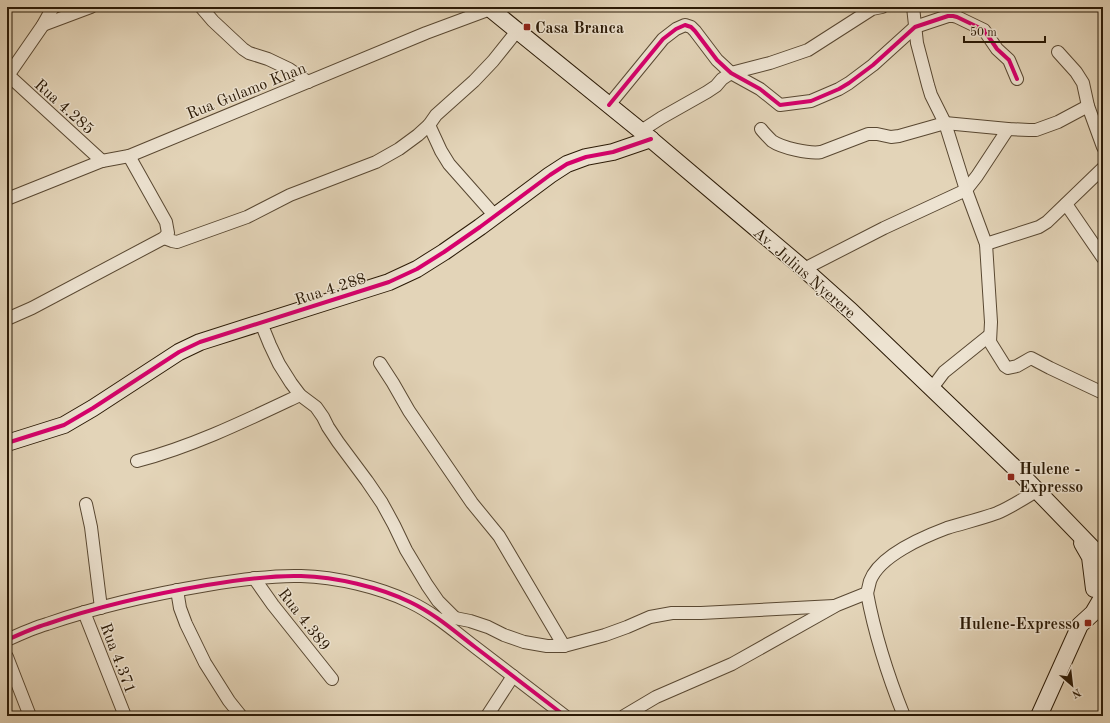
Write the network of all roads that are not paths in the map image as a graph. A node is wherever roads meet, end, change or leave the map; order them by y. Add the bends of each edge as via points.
1 (54, 7) edge
2 (91, 7) edge
3 (201, 7) edge
4 (882, 7) edge
5 (913, 7) edge
6 (491, 8) edge
7 (43, 25) junction
8 (915, 27) junction
9 (517, 31) junction
10 (1058, 52) dead end
11 (731, 73) junction
12 (7, 76) edge
13 (1017, 79) dead end
14 (308, 82) junction
15 (609, 104) junction
16 (1088, 106) junction
17 (945, 123) junction
18 (429, 125) junction
19 (761, 129) dead end
20 (1008, 129) junction
21 (646, 135) junction
22 (1103, 147) edge
23 (129, 156) junction
24 (102, 161) junction
25 (1103, 168) edge
26 (966, 190) junction
27 (7, 199) edge
28 (1066, 204) junction
29 (495, 216) junction
30 (164, 238) junction
31 (986, 244) junction
32 (1103, 258) edge
33 (804, 269) junction
34 (7, 319) edge
35 (261, 323) junction
36 (990, 335) junction
37 (380, 363) dead end
38 (932, 388) junction
39 (1103, 393) edge
40 (300, 395) junction
41 (7, 443) edge
42 (137, 461) dead end
43 (1038, 490) junction
44 (86, 504) dead end
45 (1072, 526) junction
46 (1103, 559) edge
47 (1103, 568) edge
48 (254, 578) junction
49 (177, 590) junction
50 (868, 594) junction
51 (1100, 597) edge
52 (837, 605) junction
53 (101, 608) junction
54 (84, 612) junction
55 (455, 618) junction
56 (441, 620) junction
57 (7, 640) edge
58 (564, 646) junction
59 (7, 657) edge
60 (513, 676) junction
61 (332, 679) dead end
62 (1044, 712) edge
63 (30, 716) edge
64 (125, 716) edge
65 (241, 716) edge
66 (487, 716) edge
67 (565, 716) edge
68 (624, 716) edge
69 (904, 716) edge

1 - 7 street
2 - 7 street
3 - 14 street via 243,49 289,69
4 - 11 street via 872,9 808,50
5 - 8 street
6 - 9 main road, Av. Julius Nyerere
6 - 14 street, Rua Gulamo Khan
7 - 12 street
8 - 11 street via 849,83 811,101 780,105 760,89
8 - 13 street via 953,16 981,28 1009,60
8 - 17 street via 931,95
9 - 15 main road, Av. Julius Nyerere
9 - 18 street via 493,61 436,115
10 - 16 street via 1083,83
11 - 15 street via 717,60 696,31 685,25 663,39
11 - 21 street via 707,92 661,118
12 - 24 street, Rua 4.285
14 - 23 street, Rua Gulamo Khan
15 - 21 main road, Av. Julius Nyerere
16 - 20 street via 1036,130
16 - 22 street
17 - 19 street via 899,136 868,134 816,153 780,145 772,141
17 - 20 street
17 - 26 street
18 - 29 street via 449,164
18 - 30 street via 376,162 290,195 247,217 177,242
20 - 26 street
21 - 29 main road, Rua 4.288 via 613,152 567,164
21 - 33 main road, Av. Julius Nyerere
23 - 24 street, Rua Gulamo Khan
23 - 30 street via 166,222 168,233
24 - 27 street, Rua Gulamo Khan
25 - 28 street
26 - 31 street
26 - 33 street
28 - 31 street via 1039,227
28 - 32 street
29 - 35 main road, Rua 4.288 via 417,269 389,282
30 - 34 street
31 - 36 street via 992,322
33 - 38 main road, Av. Julius Nyerere
35 - 40 street via 279,364
35 - 41 main road, Rua 4.288 via 200,342 179,352 64,425
36 - 38 street via 944,372
36 - 39 street via 992,346 1008,368 1031,358
37 - 58 street via 472,503 499,536
38 - 43 main road, Av. Julius Nyerere
40 - 42 street via 196,442
40 - 55 street via 316,407 323,417 382,502 430,590
43 - 45 main road, Av. Julius Nyerere
43 - 50 street via 997,513 929,535 908,546 887,559 878,569 870,581
44 - 53 street
45 - 46 main road, Av. Julius Nyerere
45 - 51 main road via 1090,556
47 - 51 main road
48 - 49 street
48 - 56 street via 319,577 359,584 396,595
48 - 61 street, Rua 4.389
49 - 53 street
49 - 65 street via 186,624 205,663 228,701
50 - 52 street
50 - 69 street via 888,674
51 - 62 main road via 1083,623
52 - 58 street via 672,613 650,617 605,635
52 - 68 street via 732,664 656,697
53 - 54 street
54 - 57 street via 45,624
54 - 64 street, Rua 4.371
55 - 56 street
55 - 58 street via 488,627 524,642
56 - 60 street
59 - 63 street
60 - 66 street
60 - 67 street

